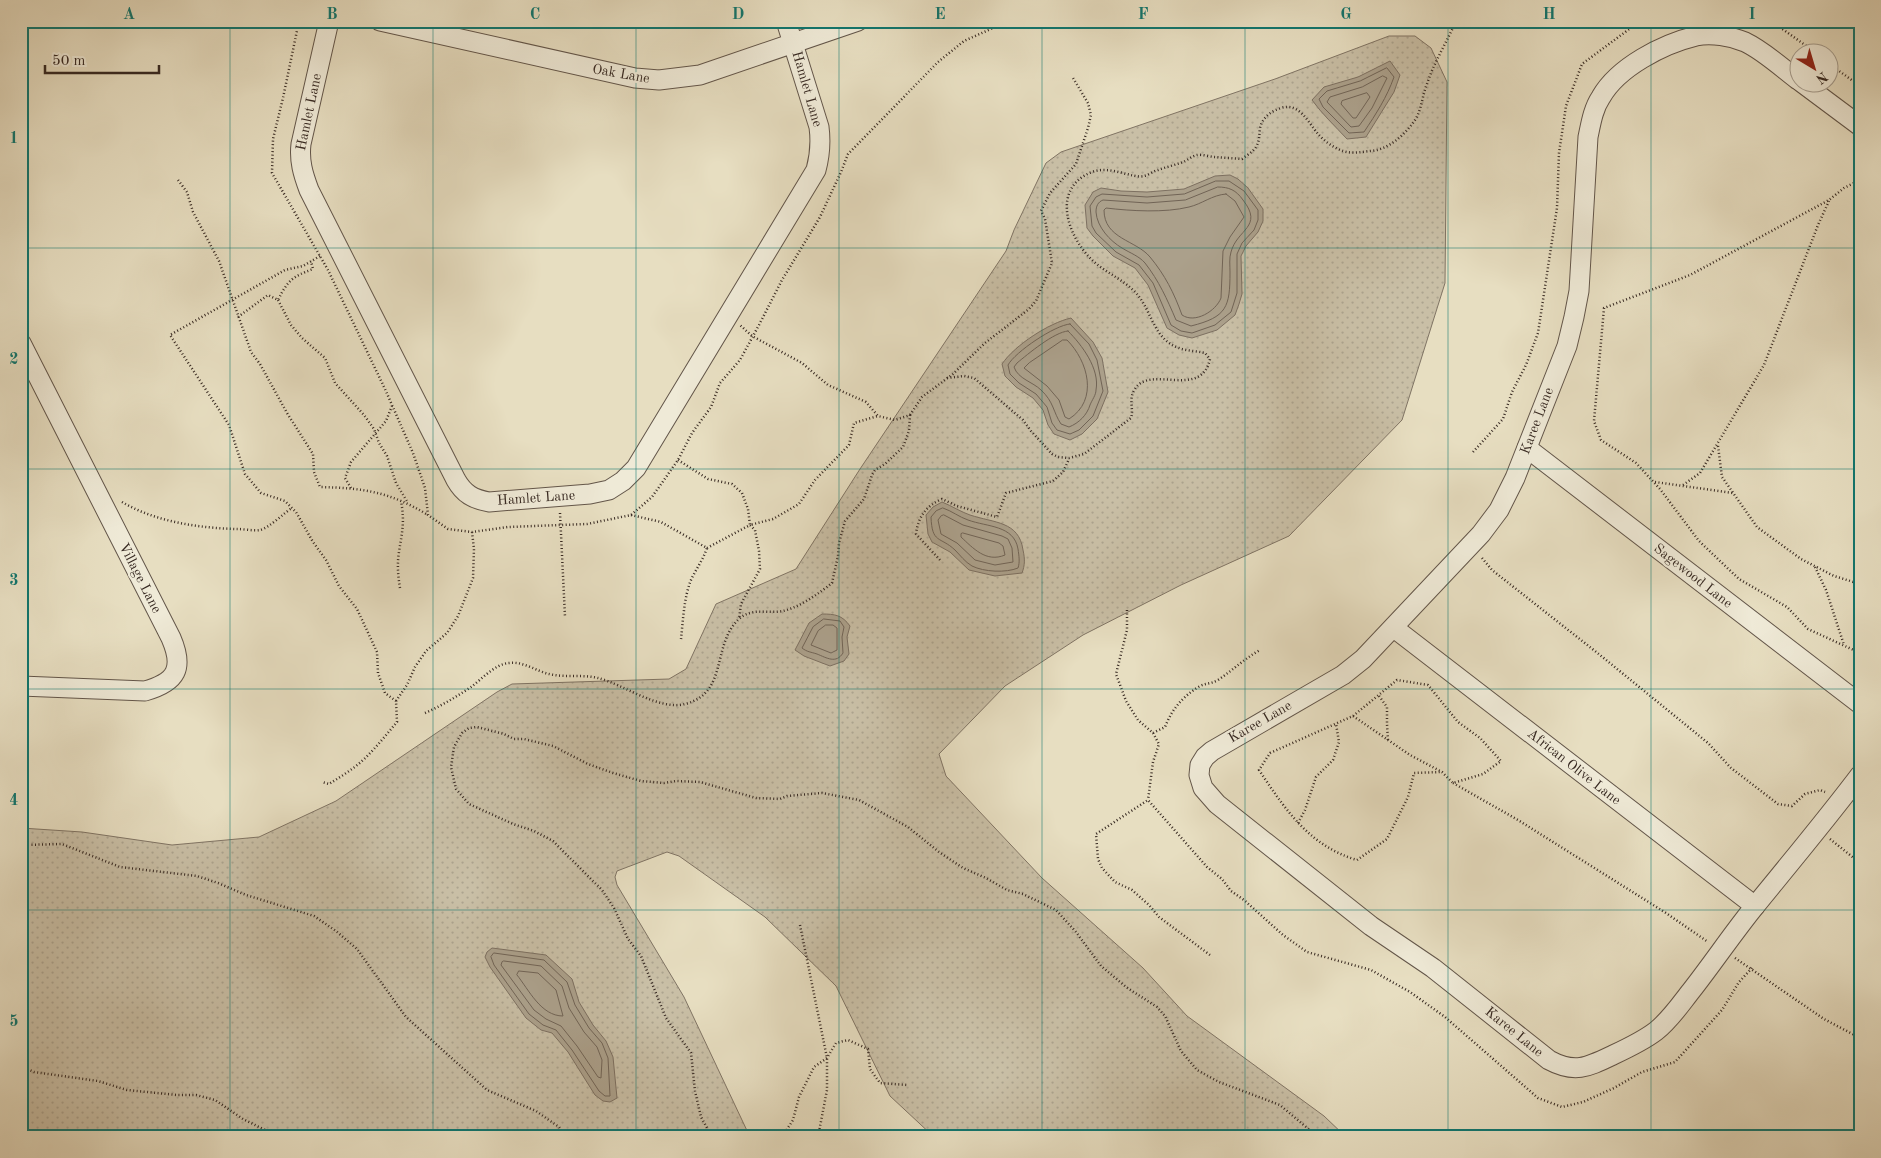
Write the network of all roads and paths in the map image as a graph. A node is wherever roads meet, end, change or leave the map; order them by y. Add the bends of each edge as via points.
1 (299, 21) edge
2 (328, 21) edge
3 (380, 21) edge
4 (786, 21) edge
5 (858, 21) edge
6 (1037, 21) edge
7 (1456, 21) edge
8 (1772, 21) edge
9 (1801, 42) edge
10 (794, 43) junction
11 (1838, 70) edge
12 (1788, 73) edge
13 (1073, 78) dead end
14 (1860, 86) edge
15 (1815, 92) edge
16 (1860, 126) edge
17 (178, 180) dead end
18 (1860, 180) edge
19 (1829, 200) junction
20 (320, 256) junction
21 (311, 261) junction
22 (232, 300) junction
23 (278, 300) junction
24 (1543, 308) dead end
25 (727, 316) junction
26 (238, 317) junction
27 (752, 336) junction
28 (21, 343) edge
29 (947, 378) junction
30 (392, 406) junction
31 (910, 415) junction
32 (878, 416) junction
33 (376, 434) junction
34 (1718, 445) junction
35 (1527, 448) junction
36 (1472, 452) dead end
37 (1069, 458) junction
38 (678, 460) junction
39 (1653, 481) junction
40 (1683, 485) junction
41 (351, 488) junction
42 (1733, 493) junction
43 (559, 497) junction
44 (401, 500) junction
45 (102, 502) junction
46 (408, 503) junction
47 (292, 508) junction
48 (631, 515) junction
49 (428, 516) junction
50 (560, 525) junction
51 (750, 525) junction
52 (472, 532) junction
53 (1472, 545) junction
54 (707, 548) junction
55 (940, 560) dead end
56 (1814, 566) junction
57 (1860, 584) edge
58 (400, 588) dead end
59 (1127, 610) dead end
60 (565, 617) dead end
61 (739, 619) junction
62 (1394, 628) junction
63 (681, 639) dead end
64 (1844, 645) junction
65 (1260, 650) dead end
66 (1860, 653) edge
67 (21, 686) edge
68 (1379, 696) junction
69 (396, 701) junction
70 (1860, 704) edge
71 (425, 713) dead end
72 (1353, 716) junction
73 (1336, 724) junction
74 (1153, 733) junction
75 (1388, 741) junction
76 (1442, 772) junction
77 (1860, 775) edge
78 (322, 782) dead end
79 (1453, 783) junction
80 (1148, 800) junction
81 (1840, 801) junction
82 (1298, 823) junction
83 (1818, 829) junction
84 (21, 845) edge
85 (1860, 863) edge
86 (1754, 906) junction
87 (1260, 914) dead end
88 (800, 925) dead end
89 (1723, 951) junction
90 (1210, 955) dead end
91 (1860, 1038) edge
92 (827, 1058) junction
93 (21, 1066) edge
94 (908, 1086) dead end
95 (279, 1137) edge
96 (566, 1137) edge
97 (712, 1137) edge
98 (779, 1137) edge
99 (818, 1137) edge
100 (1318, 1137) edge

1 - 20 path via 273,139 272,172
2 - 43 street, Hamlet Lane via 301,144 302,173 309,190 461,488 476,500 489,502
3 - 10 street, Oak Lane via 635,78 659,80 700,76
4 - 10 street, Hamlet Lane
5 - 10 street, Oak Lane
6 - 27 path via 993,28 964,41 938,62 848,154 820,217
7 - 37 path via 1426,85 1415,120 1406,132 1377,151 1343,151 1319,135 1301,112 1292,106 1281,107 1267,115 1260,128 1256,148 1242,159 1196,155 1143,176 1115,170 1094,171 1070,189 1066,197 1069,221 1081,248 1105,271 1134,290 1159,334 1170,344 1205,352 1210,359 1208,367 1198,377 1175,381 1152,379 1139,383 1130,401 1131,418 1084,454
8 - 9 path
10 - 25 street, Hamlet Lane via 819,126 820,155 816,170
11 - 14 path
12 - 35 street, Karee Lane via 1745,42 1722,36 1698,36 1670,45 1630,66 1612,80 1600,97 1588,137 1579,291 1574,317 1567,346
13 - 29 path via 1088,102 1090,115 1076,164 1050,193 1041,211 1052,263 1036,301 1029,309
15 - 16 street
17 - 22 path via 187,192 192,212 219,261
18 - 19 path
19 - 34 path via 1764,365
19 - 39 path via 1690,275 1604,308 1594,421 1601,440 1636,463
20 - 21 path
20 - 30 path
21 - 22 path via 285,270
21 - 23 path via 313,269 294,276
22 - 26 path
22 - 47 path via 170,335 229,425 245,474 261,493 285,501
23 - 26 path via 268,295
23 - 33 path via 291,325 325,358 335,383 364,415
24 - 36 path via 1538,333 1503,419
25 - 27 path
25 - 43 street, Hamlet Lane via 636,468 609,490
26 - 41 path via 251,352 313,454 314,472 320,487
27 - 32 path via 802,363 828,385 866,402
27 - 38 path via 740,360 720,384 711,407
28 - 45 street, Village Lane
29 - 31 path via 922,397
29 - 37 path via 974,378 1023,420 1052,454
30 - 33 path
30 - 49 path via 425,488
31 - 32 path via 894,420
31 - 61 path via 903,447 875,470 864,499 845,521 832,583 791,608 748,613
32 - 51 path via 854,423 848,445 814,480 799,504 773,519
33 - 41 path via 351,462 345,478
33 - 46 path
34 - 40 path via 1700,473
34 - 42 path via 1722,477
35 - 53 street, Karee Lane via 1499,510
35 - 70 street, Sagewood Lane
37 - 55 path via 1063,472 1053,481 1006,493 997,517 942,499 931,504 920,517 916,534
38 - 48 path via 652,497
38 - 51 path via 708,479 732,484 742,492
39 - 40 path
39 - 64 path via 1699,541 1739,579 1787,607 1808,629
40 - 42 path
41 - 44 path
42 - 56 path via 1757,527
43 - 50 path
44 - 46 path
44 - 58 path via 404,514 398,553
45 - 47 path via 115,499 166,520 200,526 262,530
45 - 67 street, Village Lane via 176,651 175,673 167,682 145,690
46 - 49 path
47 - 69 path via 339,586 357,609 377,652 378,673 385,694
48 - 50 path via 587,524
48 - 54 path via 661,522
49 - 52 path via 448,529
50 - 52 path
50 - 60 path
51 - 54 path
51 - 61 path via 755,530 760,551 760,569 742,604
52 - 69 path via 473,578 458,616 448,633 426,651
53 - 62 street, Karee Lane
53 - 81 path via 1492,570 1600,654 1708,743 1731,768 1778,804 1792,806 1805,794 1820,790
54 - 63 path via 691,581
56 - 57 path
56 - 64 path via 1826,590
59 - 74 path via 1127,630 1116,674 1126,701 1138,720
61 - 71 path via 725,642 715,680 701,697 683,705 663,703 598,678 549,674 508,662 443,705
62 - 86 street, African Olive Lane
62 - 89 street, Karee Lane via 1363,660 1343,675 1240,733 1205,757 1199,775 1209,797 1371,926 1433,968 1562,1067 1594,1065 1650,1035 1670,1018
64 - 66 path
65 - 74 path via 1211,685 1202,685 1184,698 1172,711 1165,727
68 - 72 path
68 - 75 path via 1388,707
68 - 79 path via 1397,680 1428,685 1458,722 1480,738 1501,761 1483,774
69 - 78 path via 397,722 380,742 361,762 329,784
72 - 73 path
72 - 75 path
73 - 82 path via 1339,742 1333,760 1316,777
73 - 82 path via 1270,753 1259,770
74 - 80 path via 1159,744
75 - 76 path
76 - 79 path
76 - 82 path via 1414,773 1408,797 1387,840 1356,860 1342,856
77 - 81 street, Karee Lane
79 - 89 path via 1518,820
80 - 87 path via 1207,868
80 - 90 path via 1096,834 1098,859 1115,882 1132,890 1159,917
81 - 83 street, Karee Lane
83 - 85 path
83 - 86 street, Karee Lane
84 - 96 path via 62,844 120,867 197,876 314,916 358,949 406,1017 487,1090 536,1112 559,1127
86 - 89 street, Karee Lane
88 - 92 path
89 - 91 path via 1824,1020
92 - 94 path via 836,1043 848,1040 868,1049 870,1069 880,1083
92 - 98 path via 814,1067 799,1097 793,1120
92 - 99 path via 827,1090
93 - 95 path via 34,1072 98,1081 126,1090 196,1095 215,1100
97 - 100 path via 701,1117 692,1053 661,1008 640,956 602,890 553,841 469,804 456,789 452,767 454,747 469,728 477,727 514,739 553,746 588,764 641,781 700,782 756,798 780,799 822,793 859,800 908,827 963,868 1056,910 1101,966 1165,1016 1181,1051 1197,1070 1277,1104

